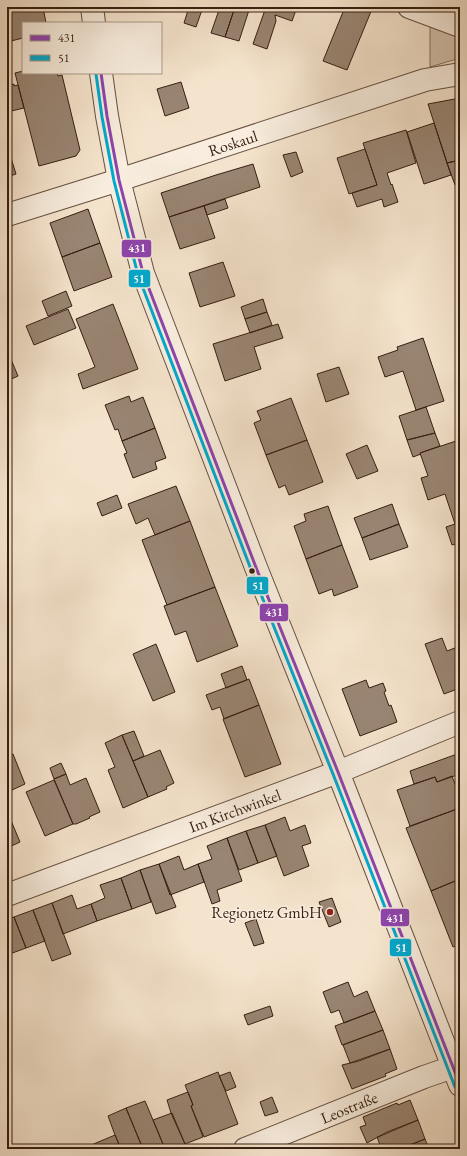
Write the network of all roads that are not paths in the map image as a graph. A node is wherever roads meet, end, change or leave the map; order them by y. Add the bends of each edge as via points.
1 (92, 7) edge
2 (409, 7) edge
3 (94, 22) edge
4 (460, 26) edge
5 (101, 74) edge
6 (460, 74) edge
7 (119, 180) junction
8 (7, 215) edge
9 (460, 722) edge
10 (338, 772) junction
11 (7, 895) edge
12 (457, 1076) edge
13 (245, 1149) edge

1 - 3 street
2 - 4 street
5 - 7 street
6 - 7 street, Roskaul via 426,80
7 - 8 street, Roskaul
7 - 10 street via 143,273
9 - 10 street, Im Kirchwinkel
10 - 11 street, Im Kirchwinkel
10 - 12 street
12 - 13 street, Leostraße via 424,1077

